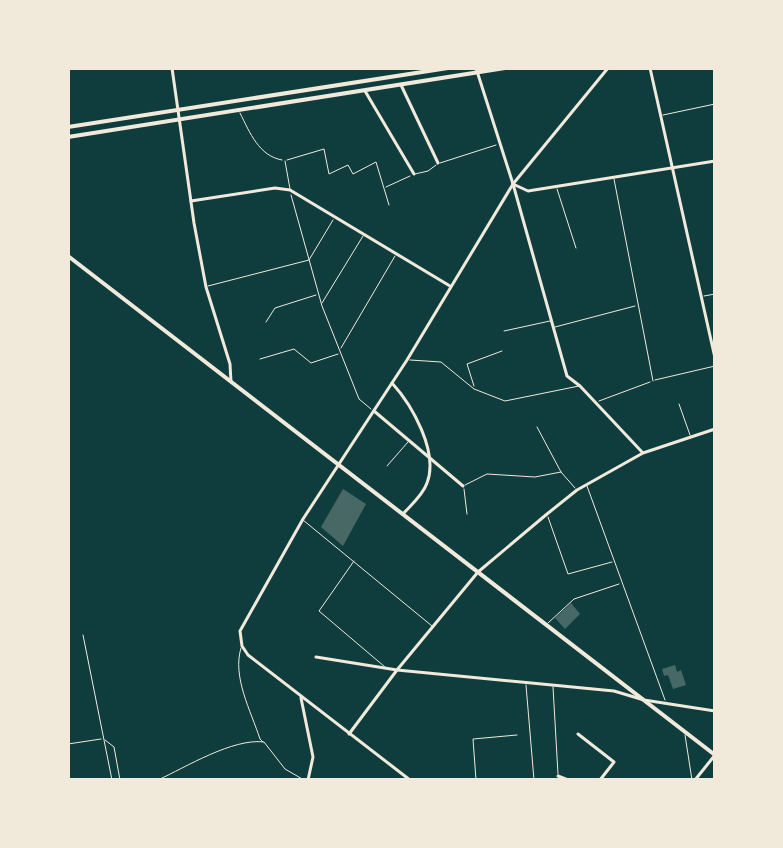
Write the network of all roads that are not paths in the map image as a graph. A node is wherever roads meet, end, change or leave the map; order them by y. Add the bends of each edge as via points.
1 (172, 68) edge
2 (448, 68) edge
3 (505, 68) edge
4 (608, 68) edge
5 (650, 68) edge
6 (477, 70) edge
7 (401, 85) junction
8 (365, 91) junction
9 (715, 104) edge
10 (177, 111) junction
11 (238, 111) junction
12 (660, 116) junction
13 (178, 120) junction
14 (68, 127) edge
15 (68, 137) edge
16 (500, 144) junction
17 (285, 161) junction
18 (715, 161) edge
19 (438, 163) junction
20 (671, 167) junction
21 (414, 174) junction
22 (613, 177) junction
23 (513, 184) junction
24 (557, 186) junction
25 (384, 188) junction
26 (290, 190) junction
27 (191, 201) junction
28 (389, 205) dead end
29 (336, 216) junction
30 (364, 234) junction
31 (576, 248) dead end
32 (397, 253) junction
33 (68, 256) edge
34 (309, 260) junction
35 (450, 286) junction
36 (206, 287) junction
37 (715, 294) edge
38 (319, 295) junction
39 (702, 296) junction
40 (321, 303) junction
41 (638, 305) junction
42 (552, 321) junction
43 (266, 322) dead end
44 (554, 327) junction
45 (504, 331) dead end
46 (502, 351) dead end
47 (340, 352) junction
48 (715, 358) edge
49 (260, 359) dead end
50 (407, 360) junction
51 (715, 366) edge
52 (653, 381) junction
53 (231, 382) junction
54 (392, 383) junction
55 (580, 386) junction
56 (474, 389) junction
57 (596, 403) junction
58 (679, 404) dead end
59 (374, 411) junction
60 (537, 427) dead end
61 (715, 429) edge
62 (690, 437) junction
63 (410, 440) junction
64 (643, 453) junction
65 (428, 455) junction
66 (339, 464) junction
67 (387, 466) dead end
68 (561, 472) junction
69 (463, 486) junction
70 (587, 486) junction
71 (577, 490) junction
72 (403, 514) junction
73 (467, 514) dead end
74 (547, 514) junction
75 (303, 519) junction
76 (354, 561) junction
77 (614, 561) junction
78 (478, 572) junction
79 (622, 583) junction
80 (546, 624) junction
81 (434, 627) junction
82 (83, 635) dead end
83 (242, 646) junction
84 (316, 657) dead end
85 (387, 669) junction
86 (397, 670) junction
87 (526, 683) junction
88 (553, 685) junction
89 (301, 696) junction
90 (644, 700) junction
91 (665, 703) junction
92 (715, 711) edge
93 (684, 732) junction
94 (349, 734) junction
95 (578, 734) dead end
96 (517, 735) dead end
97 (104, 739) junction
98 (264, 742) junction
99 (68, 744) edge
100 (715, 755) edge
101 (557, 778) edge
102 (112, 780) edge
103 (120, 780) edge
104 (158, 780) edge
105 (306, 780) edge
106 (410, 780) edge
107 (476, 780) edge
108 (534, 780) edge
109 (568, 780) edge
110 (600, 780) edge
111 (694, 780) edge

1 - 10 street
2 - 10 main road
3 - 6 main road
4 - 23 street
5 - 12 street
6 - 7 main road
6 - 16 street
7 - 8 main road
7 - 19 street
8 - 11 main road
8 - 21 street
9 - 12 lane
10 - 13 street
10 - 14 main road
11 - 13 main road
11 - 17 lane via 270,158
12 - 20 street
13 - 15 main road
13 - 27 street
16 - 19 lane
16 - 23 street
17 - 25 lane via 324,149 329,174 348,165 353,174 376,162
17 - 26 lane
18 - 20 street
19 - 21 lane
20 - 22 street
20 - 39 street
21 - 25 lane
22 - 24 street
22 - 41 lane
23 - 24 street via 528,191
23 - 35 street
23 - 42 street
24 - 31 lane
25 - 28 lane
26 - 27 street
26 - 29 street
26 - 34 lane
27 - 36 street
29 - 30 street
29 - 34 lane
30 - 32 street
30 - 40 lane
32 - 35 street
32 - 47 lane
33 - 53 main road
34 - 36 lane
34 - 38 lane
35 - 50 street
36 - 53 street
37 - 39 lane
38 - 40 lane
38 - 43 lane via 275,308
39 - 48 street
40 - 47 lane
41 - 44 lane
41 - 52 lane
42 - 44 street
42 - 45 lane
44 - 55 street via 567,376
46 - 56 lane via 467,364
47 - 49 lane via 311,363 294,349
47 - 59 lane via 359,399
50 - 54 street
50 - 56 lane via 441,362
51 - 52 lane
52 - 57 lane
53 - 66 main road
54 - 59 street
54 - 65 street via 422,428
55 - 56 lane via 505,401
55 - 57 street
57 - 64 street
58 - 62 lane
59 - 63 street
59 - 66 street
60 - 68 lane
61 - 62 street
62 - 64 street
63 - 65 street
63 - 67 lane
64 - 70 street
65 - 69 street
65 - 72 street via 427,484
66 - 72 main road
66 - 75 street
68 - 69 lane via 535,477 487,474
68 - 71 lane
69 - 73 lane
70 - 71 street
70 - 77 lane
71 - 74 street
72 - 78 main road
74 - 77 lane via 568,574
74 - 78 street
75 - 76 lane
75 - 83 street via 245,617
76 - 81 lane
76 - 85 lane via 319,611
77 - 79 lane
78 - 80 main road
78 - 81 street
79 - 80 lane via 574,599
79 - 91 lane
80 - 90 main road
81 - 86 street
82 - 97 lane
83 - 89 street
83 - 98 lane via 239,673
84 - 85 street
85 - 86 street
86 - 87 street
86 - 94 street
87 - 88 street
87 - 108 lane
88 - 90 street via 614,691
88 - 101 lane
89 - 94 street
89 - 105 street via 313,757
90 - 91 street
90 - 93 main road
91 - 92 street
93 - 100 main road
93 - 111 lane
94 - 106 street
95 - 110 street via 614,762
96 - 107 lane via 473,739
97 - 99 lane
97 - 102 lane
97 - 103 lane via 114,747
98 - 104 lane via 221,751
98 - 105 lane via 285,769
100 - 111 street
101 - 109 street

